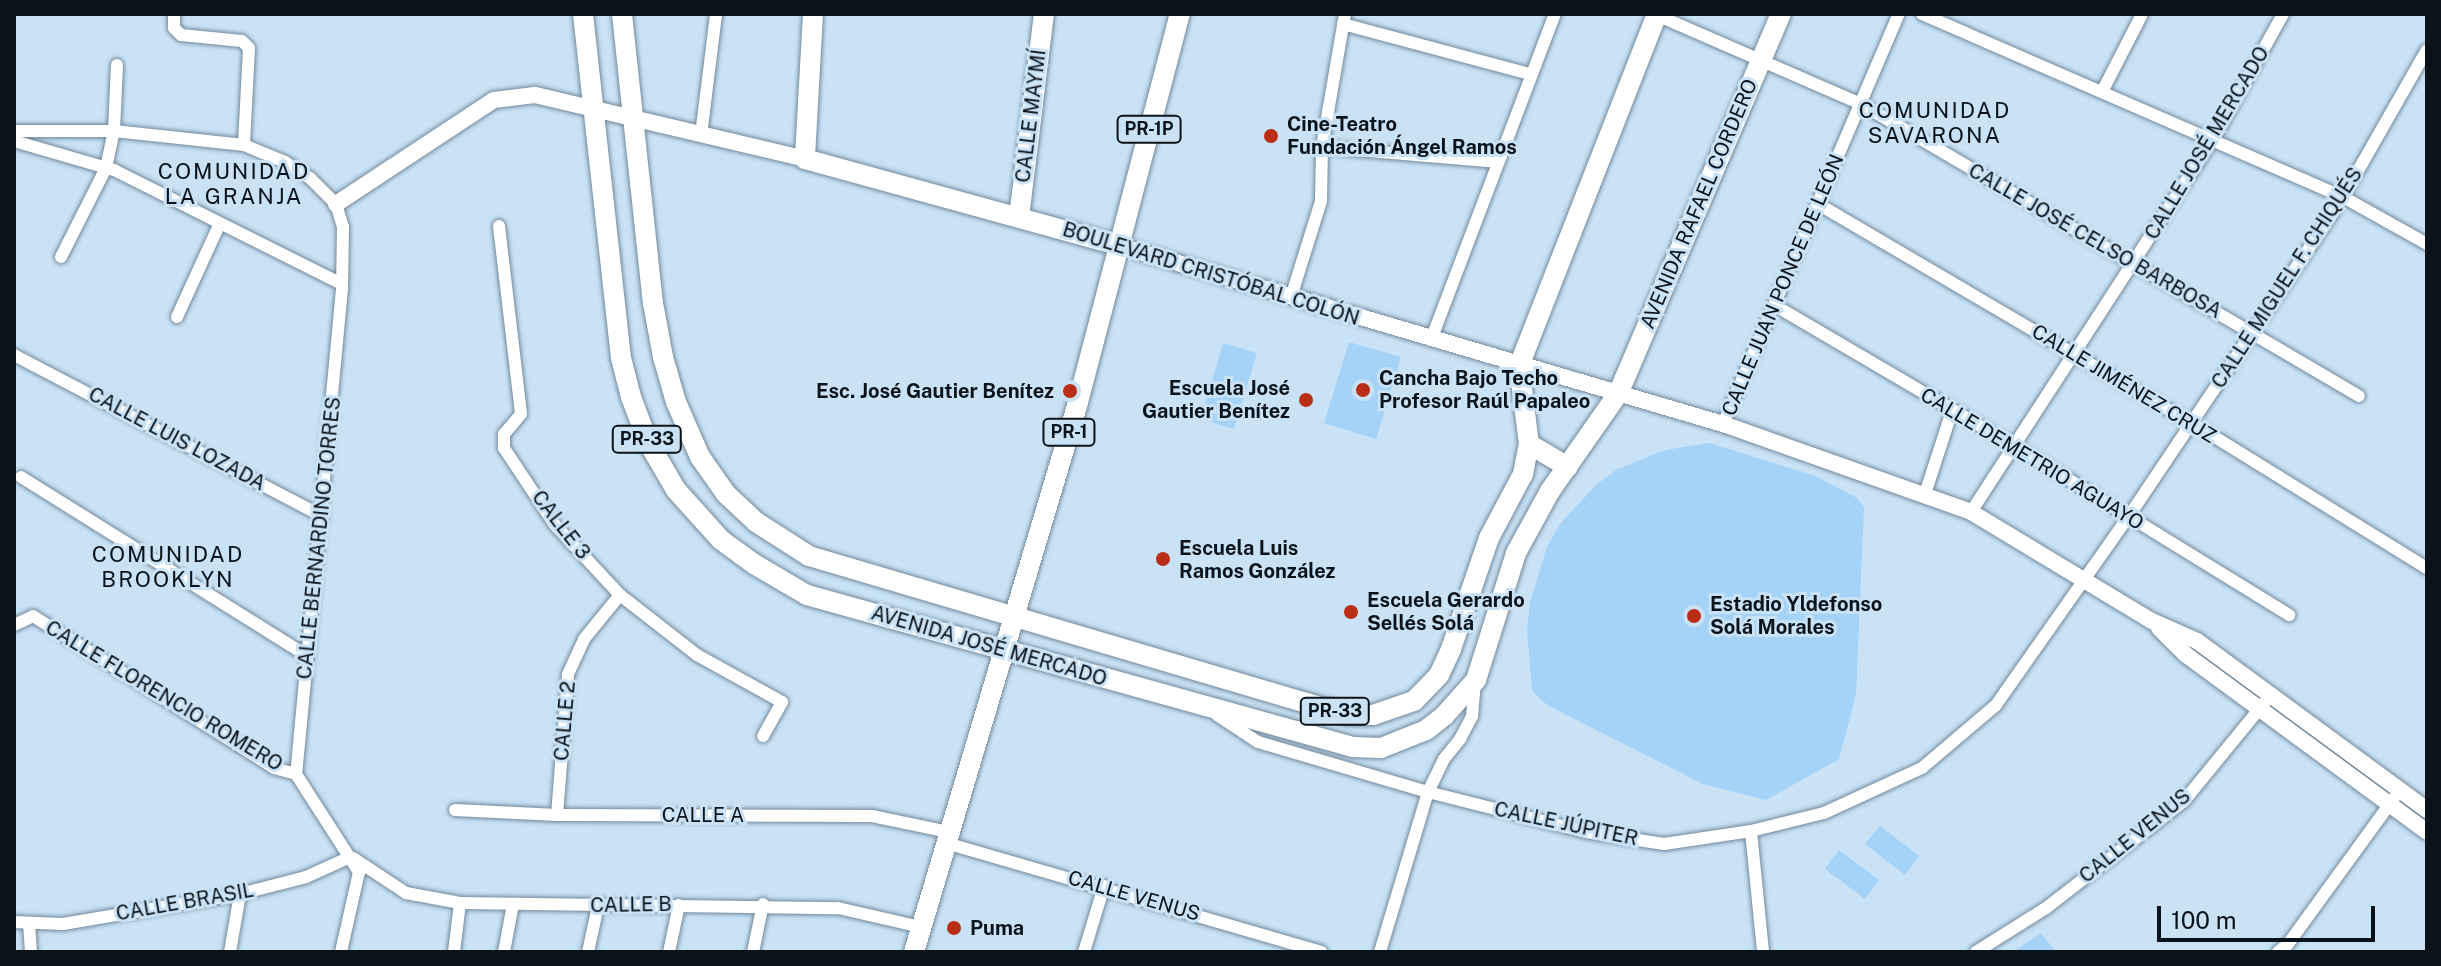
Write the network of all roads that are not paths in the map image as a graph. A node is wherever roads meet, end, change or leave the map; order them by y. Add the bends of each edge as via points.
1 (174, 14) edge
2 (583, 14) edge
3 (622, 14) edge
4 (716, 14) edge
5 (813, 14) edge
6 (1044, 14) edge
7 (1180, 14) edge
8 (1555, 14) edge
9 (1656, 14) edge
10 (1781, 14) edge
11 (1899, 14) edge
12 (1922, 14) edge
13 (2142, 14) edge
14 (2283, 14) edge
15 (1344, 19) edge
16 (2427, 50) edge
17 (1761, 60) junction
18 (117, 65) dead end
19 (1530, 74) junction
20 (2103, 90) junction
21 (1861, 104) junction
22 (593, 107) junction
23 (635, 117) junction
24 (14, 131) edge
25 (114, 131) junction
26 (701, 135) junction
27 (2213, 140) junction
28 (14, 141) edge
29 (244, 145) junction
30 (1322, 147) junction
31 (805, 159) junction
32 (1498, 162) junction
33 (106, 168) junction
34 (2343, 197) junction
35 (336, 204) junction
36 (1818, 204) junction
37 (1019, 217) junction
38 (220, 223) junction
39 (499, 226) dead end
40 (2427, 244) edge
41 (1117, 245) junction
42 (61, 257) dead end
43 (2133, 263) junction
44 (342, 284) junction
45 (1291, 297) junction
46 (1774, 305) junction
47 (177, 317) dead end
48 (2251, 333) junction
49 (1431, 340) junction
50 (2075, 354) junction
51 (14, 355) edge
52 (1519, 366) junction
53 (1618, 394) junction
54 (2359, 396) dead end
55 (1952, 411) junction
56 (2192, 423) junction
57 (1723, 424) junction
58 (1529, 444) junction
59 (2016, 447) junction
60 (1568, 467) junction
61 (21, 477) dead end
62 (1925, 494) junction
63 (1971, 512) junction
64 (322, 516) junction
65 (2129, 516) junction
66 (2427, 568) edge
67 (2084, 580) junction
68 (620, 595) junction
69 (2289, 615) dead end
70 (1011, 617) junction
71 (14, 625) edge
72 (1002, 650) junction
73 (307, 656) junction
74 (1476, 680) junction
75 (2265, 702) junction
76 (1203, 705) junction
77 (763, 736) dead end
78 (296, 774) junction
79 (2400, 790) junction
80 (1428, 792) junction
81 (2389, 805) junction
82 (455, 810) dead end
83 (2427, 810) edge
84 (557, 815) junction
85 (1751, 831) junction
86 (2427, 832) edge
87 (948, 837) junction
88 (350, 857) junction
89 (1104, 886) junction
90 (240, 894) junction
91 (460, 903) junction
92 (513, 904) junction
93 (763, 904) junction
94 (679, 905) junction
95 (598, 906) junction
96 (14, 922) edge
97 (29, 923) junction
98 (921, 927) junction
99 (31, 952) edge
100 (230, 952) edge
101 (341, 952) edge
102 (454, 952) edge
103 (504, 952) edge
104 (588, 952) edge
105 (669, 952) edge
106 (753, 952) edge
107 (914, 952) edge
108 (1084, 952) edge
109 (1322, 952) edge
110 (1380, 952) edge
111 (1763, 952) edge
112 (1976, 952) edge
113 (2278, 952) edge

1 - 29 street via 174,28 181,35 242,41 249,48
2 - 22 main road, AVENIDA JOSÉ MERCADO / PR-33
3 - 23 main road, AVENIDA JOSÉ MERCADO / PR-33
4 - 26 street
5 - 31 main road
6 - 37 main road, CALLE MAYMÍ
7 - 41 main road, PR-1P
8 - 19 street
9 - 17 street, CALLE JOSÉ CELSO BARBOSA
9 - 52 main road, PR-33
10 - 17 main road, AVENIDA RAFAEL CORDERO / PR-33
11 - 21 street, CALLE JUAN PONCE DE LEÓN
12 - 20 street
13 - 20 street
14 - 27 street, CALLE JOSÉ MERCADO
15 - 19 street
15 - 30 street
16 - 34 street, CALLE MIGUEL F. CHIQUÉS
17 - 21 street, CALLE JOSÉ CELSO BARBOSA
17 - 53 main road, AVENIDA RAFAEL CORDERO / PR-33
18 - 25 street
19 - 32 street
20 - 27 street
21 - 36 street, CALLE JUAN PONCE DE LEÓN
21 - 43 street, CALLE JOSÉ CELSO BARBOSA
22 - 23 street, BOULEVARD CRISTÓBAL COLÓN
22 - 35 street, BOULEVARD CRISTÓBAL COLÓN via 535,95 494,100
22 - 72 main road, AVENIDA JOSÉ MERCADO / PR-33 via 621,358 648,442 676,490 721,540 807,595
23 - 26 street, BOULEVARD CRISTÓBAL COLÓN
23 - 70 main road, AVENIDA JOSÉ MERCADO / PR-33 via 663,357 700,457 726,494 756,522 809,556
24 - 25 street
25 - 29 street
25 - 33 street
26 - 31 street, BOULEVARD CRISTÓBAL COLÓN
27 - 34 street
27 - 43 street, CALLE JOSÉ MERCADO
28 - 33 street
29 - 35 street via 310,178
30 - 32 street
30 - 45 street via 1321,201
31 - 37 main road, BOULEVARD CRISTÓBAL COLÓN
32 - 49 street
33 - 38 street
33 - 42 street
34 - 40 street
34 - 48 street, CALLE MIGUEL F. CHIQUÉS
35 - 44 street, CALLE BERNARDINO TORRES via 343,227
36 - 46 street, CALLE JUAN PONCE DE LEÓN
36 - 50 street, CALLE JIMÉNEZ CRUZ
37 - 41 main road, BOULEVARD CRISTÓBAL COLÓN
38 - 44 street
38 - 47 street
39 - 68 street, CALLE 3 via 521,414 504,434 504,448 555,525
41 - 45 street, BOULEVARD CRISTÓBAL COLÓN
41 - 70 main road, PR-1 via 1077,406
43 - 48 street, CALLE JOSÉ CELSO BARBOSA
43 - 50 street, CALLE JOSÉ MERCADO
44 - 64 street, CALLE BERNARDINO TORRES
45 - 49 street, BOULEVARD CRISTÓBAL COLÓN
46 - 55 street, CALLE DEMETRIO AGUAYO
46 - 57 street, CALLE JUAN PONCE DE LEÓN
48 - 54 street, CALLE JOSÉ CELSO BARBOSA
48 - 56 street, CALLE MIGUEL F. CHIQUÉS
49 - 52 street, BOULEVARD CRISTÓBAL COLÓN
50 - 56 street, CALLE JIMÉNEZ CRUZ
50 - 59 street, CALLE JOSÉ MERCADO
51 - 64 street, CALLE LUIS LOZADA
52 - 53 street, BOULEVARD CRISTÓBAL COLÓN
52 - 58 main road, AVENIDA JOSÉ MERCADO / PR-33
53 - 57 street, BOULEVARD CRISTÓBAL COLÓN
53 - 60 main road, AVENIDA JOSÉ MERCADO / PR-33
55 - 59 street, CALLE DEMETRIO AGUAYO
55 - 62 street
56 - 65 street, CALLE MIGUEL F. CHIQUÉS
56 - 66 street, CALLE JIMÉNEZ CRUZ
57 - 62 street, BOULEVARD CRISTÓBAL COLÓN
58 - 60 main road
58 - 70 main road, AVENIDA JOSÉ MERCADO / PR-33 via 1523,474 1489,538 1439,675 1414,701 1373,715 1347,715
59 - 63 street, CALLE JOSÉ MERCADO
59 - 65 street, CALLE DEMETRIO AGUAYO
60 - 74 main road, AVENIDA JOSÉ MERCADO / PR-33 via 1516,553
61 - 73 street
62 - 63 street, BOULEVARD CRISTÓBAL COLÓN
63 - 67 street, BOULEVARD CRISTÓBAL COLÓN
64 - 73 street, CALLE BERNARDINO TORRES
65 - 67 street, CALLE MIGUEL F. CHIQUÉS
65 - 69 street, CALLE DEMETRIO AGUAYO
67 - 75 street, BOULEVARD CRISTÓBAL COLÓN via 2197,641
67 - 85 street, CALLE JÚPITER via 1996,705 1922,768 1824,813
68 - 77 street, CALLE 3 via 697,655 782,702
68 - 84 street, CALLE 2 via 584,639 568,674
70 - 72 main road, PR-1
71 - 78 street, CALLE FLORENCIO ROMERO via 33,616 274,768
72 - 76 main road, AVENIDA JOSÉ MERCADO / PR-33
72 - 87 main road, PR-1
73 - 78 street, CALLE BERNARDINO TORRES
74 - 76 main road, AVENIDA JOSÉ MERCADO / PR-33 via 1426,730 1381,748 1353,747
74 - 80 street via 1472,716
75 - 79 street
75 - 81 street
75 - 112 street, CALLE VENUS via 2184,801 2046,908
76 - 80 street, CALLE JÚPITER via 1258,742
78 - 88 street
79 - 81 street
79 - 83 street
80 - 85 street, CALLE JÚPITER via 1586,832 1664,844
80 - 110 street
81 - 86 street
81 - 113 street
82 - 84 street, CALLE A
84 - 87 street, CALLE A via 872,816
85 - 111 street
87 - 89 street, CALLE VENUS
87 - 98 main road, PR-1
88 - 90 street, CALLE BRASIL via 306,877
88 - 91 street, CALLE B via 406,893
88 - 101 street via 359,872
89 - 108 street
89 - 109 street, CALLE VENUS
90 - 97 street, CALLE BRASIL via 63,924
90 - 100 street
91 - 92 street, CALLE B
91 - 102 street
92 - 95 street, CALLE B
92 - 103 street
93 - 94 street, CALLE B
93 - 98 street, CALLE B via 838,908
93 - 106 street
94 - 95 street, CALLE B
94 - 105 street
95 - 104 street
96 - 97 street, CALLE BRASIL
97 - 99 street
98 - 107 main road, PR-1

